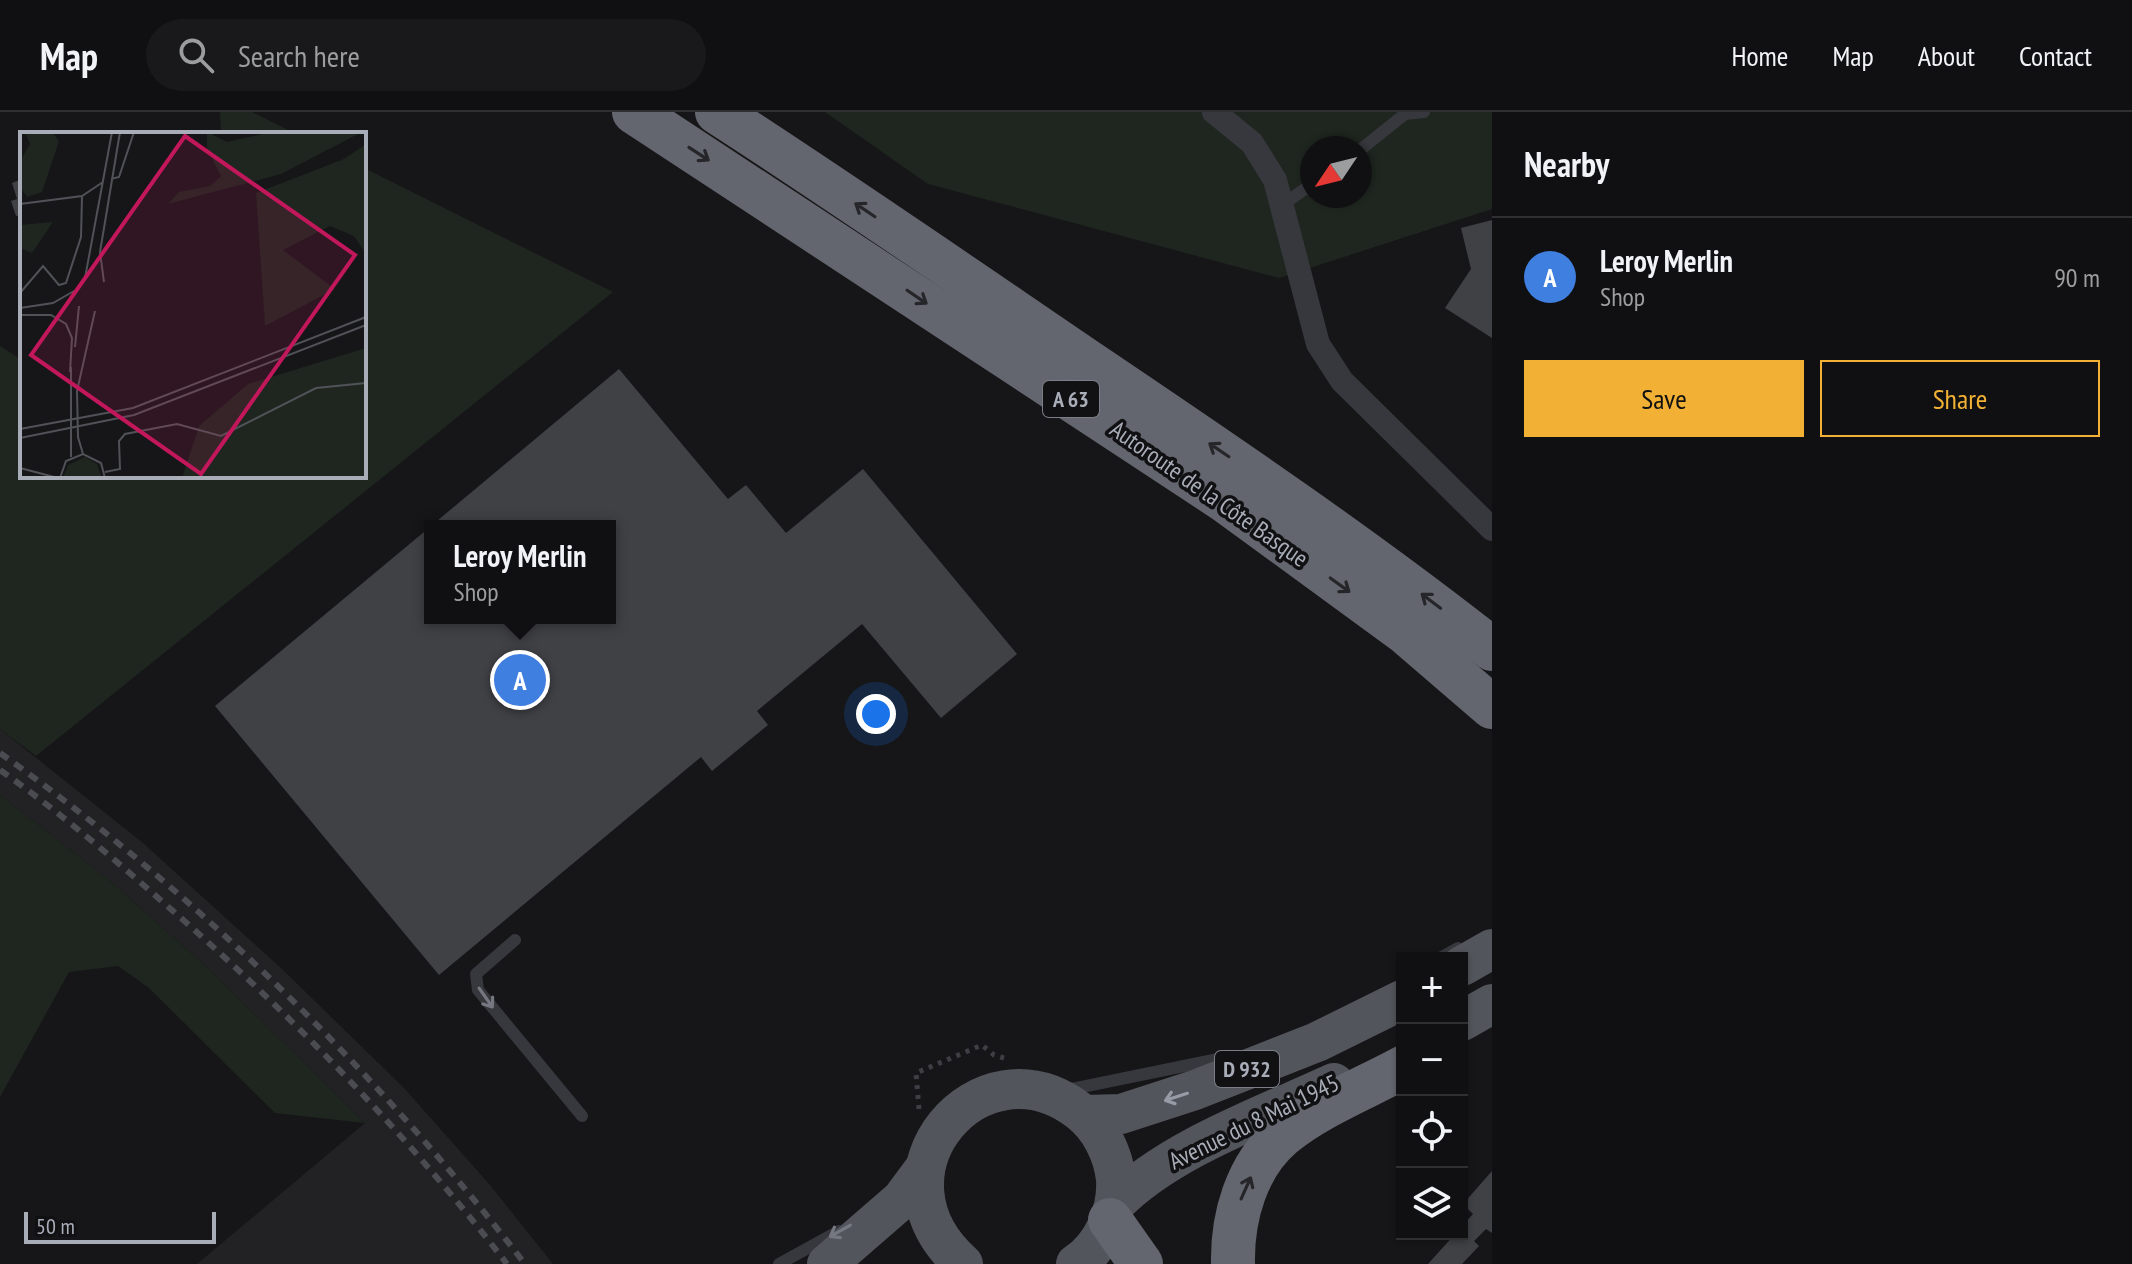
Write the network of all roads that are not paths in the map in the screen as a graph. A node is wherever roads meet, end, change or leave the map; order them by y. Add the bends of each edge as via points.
1 (634, 112) edge
2 (717, 112) edge
3 (1214, 112) edge
4 (1424, 112) edge
5 (1372, 140) edge
6 (1300, 192) edge
7 (1282, 205) junction
8 (1492, 529) edge
9 (1492, 649) edge
10 (1492, 707) edge
11 (515, 940) dead end
12 (1396, 1003) edge
13 (1492, 1004) edge
14 (1468, 1018) edge
15 (1241, 1052) dead end
16 (1396, 1054) edge
17 (1396, 1071) edge
18 (1049, 1094) junction
19 (1085, 1115) junction
20 (582, 1116) dead end
21 (925, 1168) junction
22 (1112, 1212) junction
23 (779, 1264) edge
24 (827, 1264) edge
25 (963, 1264) edge
26 (1076, 1264) edge
27 (1141, 1264) edge
28 (1233, 1264) edge

1 -> 10 highway, Autoroute de la Côte Basque / A 63 via 1224,500 1406,633
9 -> 2 highway, Autoroute de la Côte Basque / A 63 via 1247,469
3 - 7 street via 1252,143 1275,180
4 - 5 lane via 1405,114
6 - 7 lane
7 - 8 street via 1318,344 1342,381
11 -> 20 lane via 476,974 478,990
12 -> 19 main road, Avenue du 8 Mai 1945 / D 932 via 1317,1042 1195,1090 1121,1114
13 - 14 main road
15 - 18 lane
16 - 22 main road, Avenue du 8 Mai 1945 / D 932 via 1183,1154 1134,1185
28 -> 17 highway via 1238,1207 1255,1170 1281,1136
18 - 19 main road
18 - 21 main road via 1007,1090 977,1099 951,1117 933,1143
19 - 22 main road via 1111,1156 1116,1180
21 -> 23 lane via 868,1215
21 - 24 main road via 902,1199
21 - 25 main road via 923,1189 935,1232
22 - 26 main road, Avenue du 8 Mai 1945 via 1099,1242
22 - 27 highway

